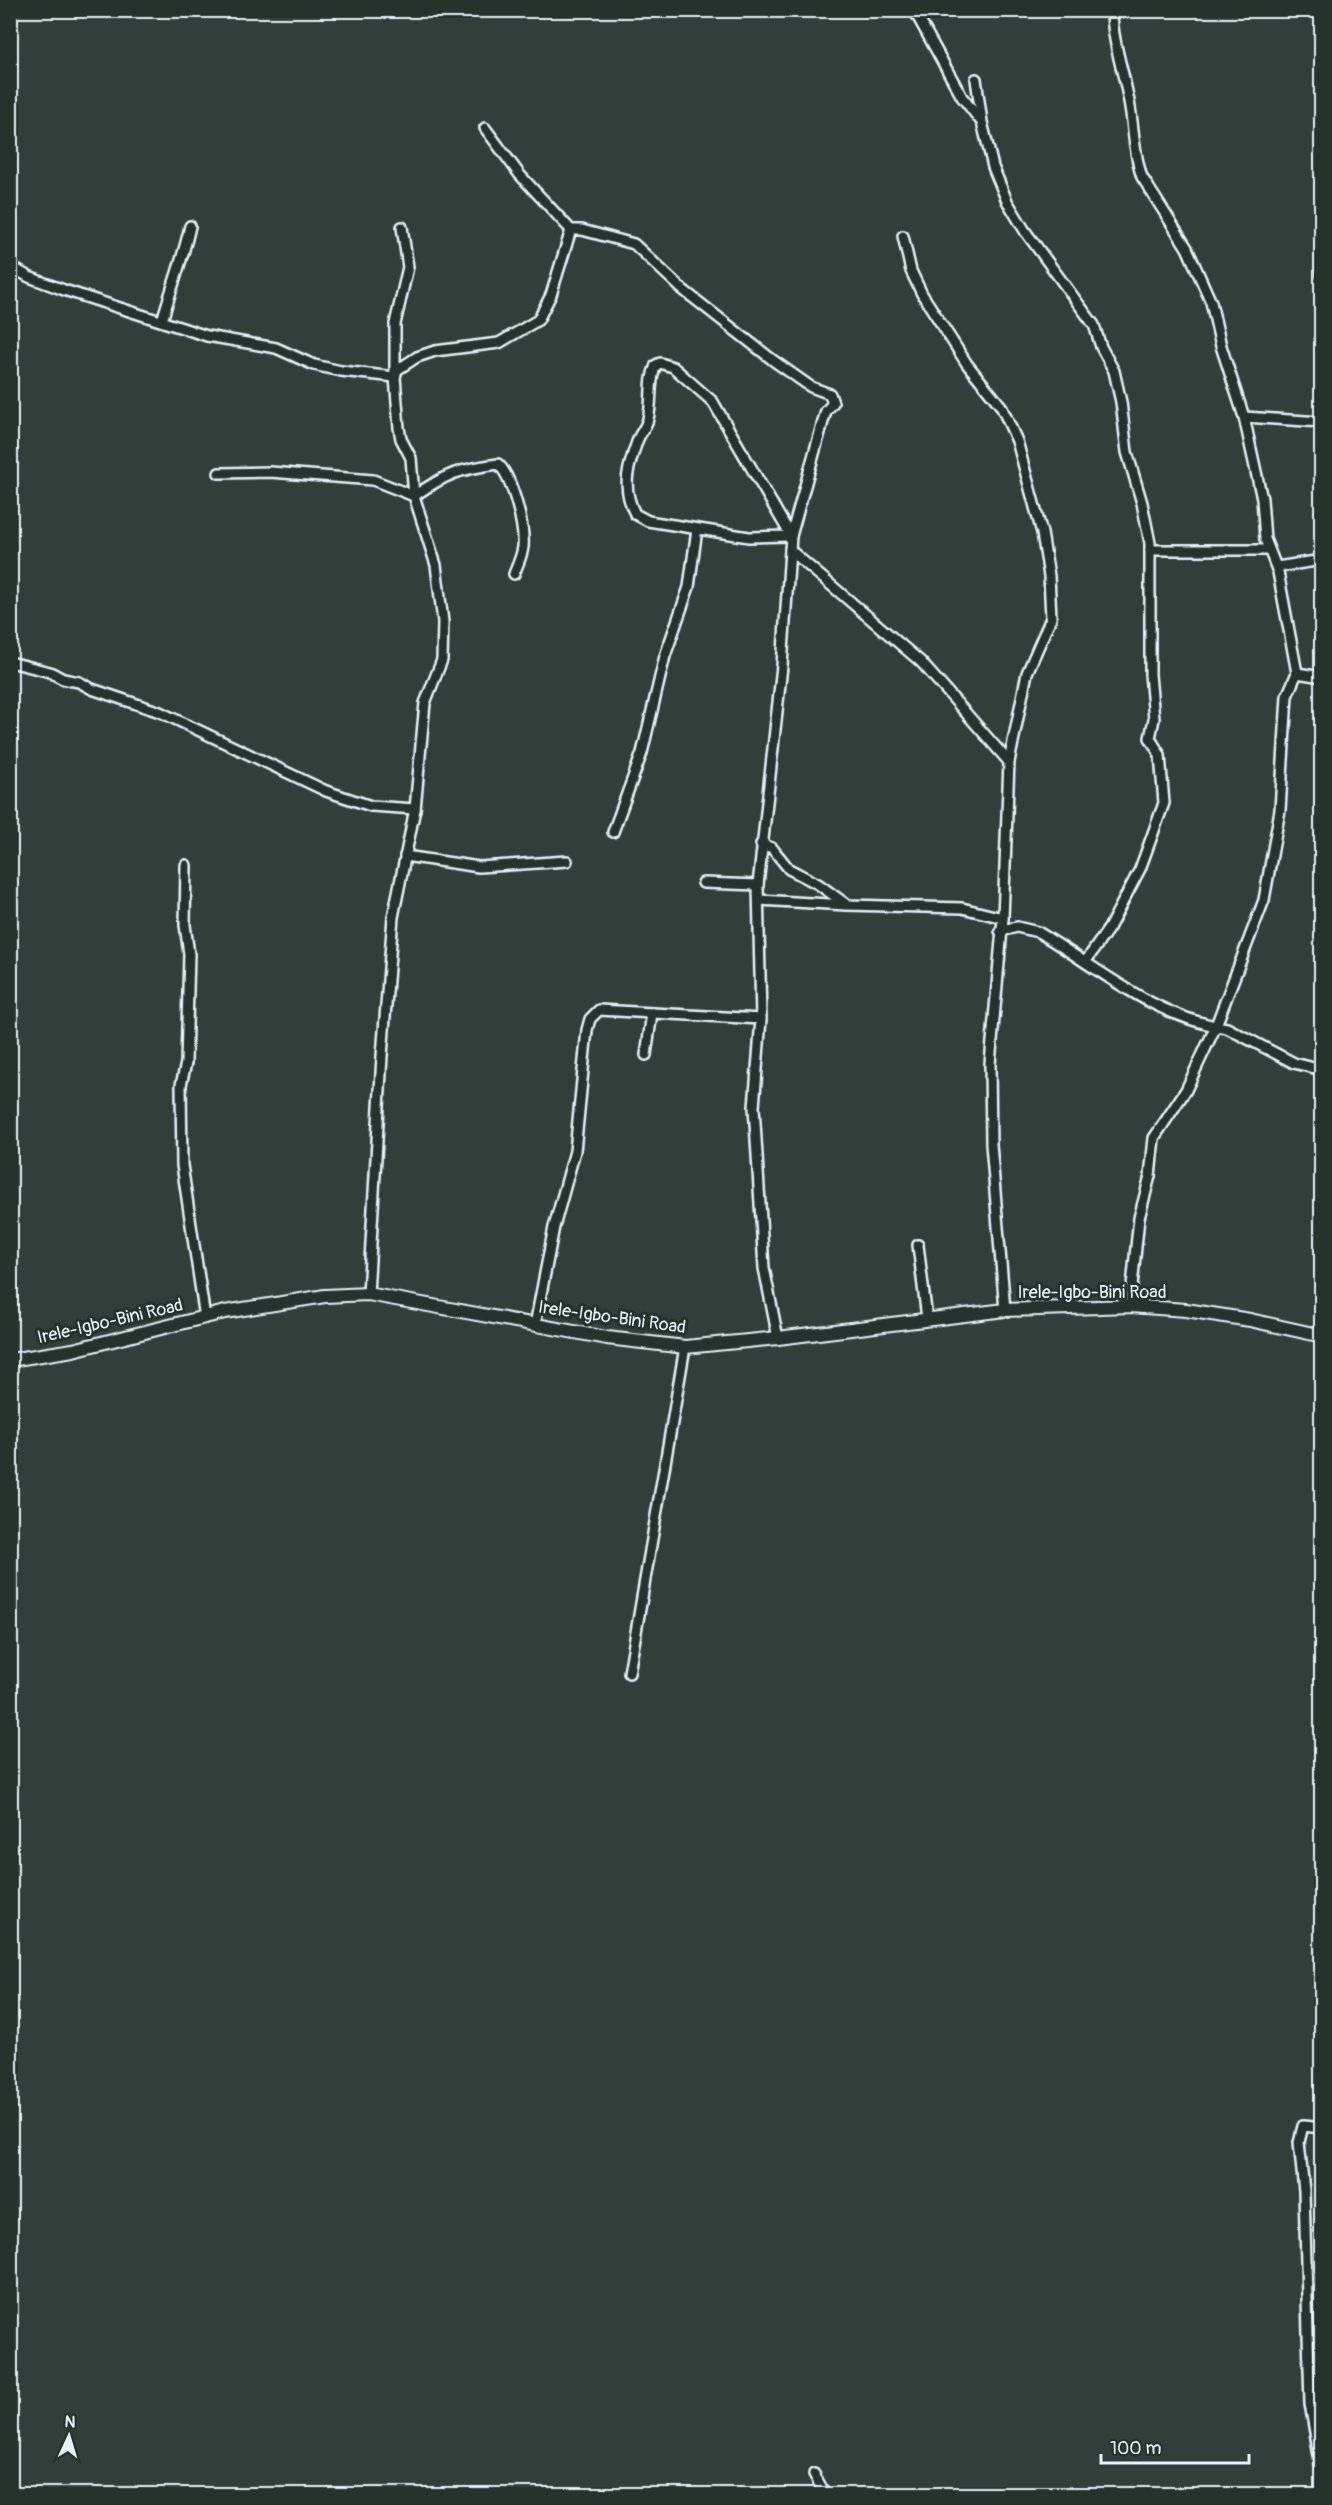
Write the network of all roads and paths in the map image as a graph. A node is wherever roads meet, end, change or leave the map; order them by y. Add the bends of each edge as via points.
1 (914, 10) edge
2 (1112, 10) edge
3 (976, 79) dead end
4 (982, 122) junction
5 (485, 128) dead end
6 (190, 226) dead end
7 (402, 227) dead end
8 (571, 230) junction
9 (903, 236) dead end
10 (1322, 257) edge
11 (10, 266) edge
12 (1322, 275) edge
13 (162, 321) junction
14 (395, 376) junction
15 (1244, 417) junction
16 (1322, 422) edge
17 (219, 473) dead end
18 (414, 496) junction
19 (697, 529) junction
20 (791, 536) junction
21 (790, 550) junction
22 (1150, 550) junction
23 (1269, 550) junction
24 (1322, 560) edge
25 (1277, 567) junction
26 (514, 574) dead end
27 (10, 662) edge
28 (1297, 673) junction
29 (1322, 677) edge
30 (1009, 762) junction
31 (416, 808) junction
32 (613, 832) dead end
33 (761, 844) junction
34 (405, 856) junction
35 (567, 861) dead end
36 (186, 865) dead end
37 (702, 883) dead end
38 (758, 885) junction
39 (759, 900) junction
40 (847, 905) junction
41 (1003, 918) junction
42 (1000, 931) junction
43 (1086, 961) junction
44 (652, 1013) junction
45 (761, 1019) junction
46 (1215, 1028) junction
47 (646, 1055) dead end
48 (1322, 1070) edge
49 (918, 1245) dead end
50 (368, 1293) junction
51 (1130, 1306) junction
52 (1005, 1310) junction
53 (205, 1318) junction
54 (927, 1319) junction
55 (535, 1325) junction
56 (1322, 1336) edge
57 (778, 1338) junction
58 (685, 1347) junction
59 (10, 1360) edge
60 (629, 1673) dead end
61 (1322, 2128) edge
62 (1322, 2472) edge
63 (814, 2474) dead end
64 (825, 2494) edge

1 - 4 street via 962,98
2 - 15 street via 1113,38 1131,108 1138,168 1187,248 1211,302
3 - 4 street
4 - 22 street via 993,167 1007,201 1094,325 1114,371 1127,452
5 - 8 street via 520,175
6 - 13 street via 182,264
7 - 14 street via 408,267 395,324
8 - 14 street via 551,295 538,320 499,343 417,357 403,364
8 - 20 street via 634,244 682,290 774,361 811,387 831,394 833,403 826,411
9 - 30 street via 911,271 922,294 1005,415 1027,472 1042,533 1050,618 1028,674
10 - 12 street
11 - 13 street via 29,277
13 - 14 street via 207,336 276,348 341,371
14 - 18 street via 399,428 411,458
15 - 16 street
15 - 23 street
17 - 18 street via 270,472 373,480
18 - 26 street via 446,474 498,464 507,472 522,526 523,548
18 - 31 street via 434,555 443,622 442,660 425,703
19 - 20 street via 749,537
19 - 20 street via 634,514 625,491 639,437 649,416 650,376 660,363 674,367 713,402
19 - 32 street via 689,587 665,656 642,753
20 - 21 street
21 - 30 street via 921,662
21 - 33 street via 782,666
22 - 23 street
22 - 43 street via 1154,719 1150,738 1160,755 1164,803 1140,869 1109,928
23 - 25 street
24 - 25 street
25 - 28 street
27 - 31 street via 50,672 160,712 326,790 371,806
28 - 29 street
28 - 46 street via 1287,696 1280,810 1264,900
30 - 41 street
31 - 34 street
33 - 38 street
33 - 40 street via 772,849 789,869
34 - 35 street via 479,867
34 - 50 street via 391,940
36 - 53 street via 185,925 189,954 186,1063 181,1084 182,1165
37 - 38 street
38 - 39 street
39 - 40 street
39 - 45 street
40 - 41 street via 962,908
41 - 42 street
42 - 43 street via 1008,927 1029,928
42 - 52 street via 988,1104
43 - 46 street via 1106,978 1151,1004
44 - 45 street
44 - 47 street
44 - 55 street via 599,1010 590,1019 575,1151 554,1227
45 - 57 street via 755,1116 764,1268
46 - 48 street via 1227,1028 1294,1063
46 - 51 street via 1186,1090 1154,1138 1150,1176 1139,1218
49 - 54 street
50 - 53 street, Irele-Igbo-Bini Road via 325,1296
50 - 55 street, Irele-Igbo-Bini Road
51 - 52 street, Irele-Igbo-Bini Road
51 - 56 street, Irele-Igbo-Bini Road via 1196,1311
52 - 54 street, Irele-Igbo-Bini Road
53 - 59 street, Irele-Igbo-Bini Road via 73,1350
54 - 57 street, Irele-Igbo-Bini Road
55 - 58 street, Irele-Igbo-Bini Road
57 - 58 street, Irele-Igbo-Bini Road
58 - 60 street
61 - 62 street via 1303,2126 1299,2142 1310,2404
63 - 64 street

